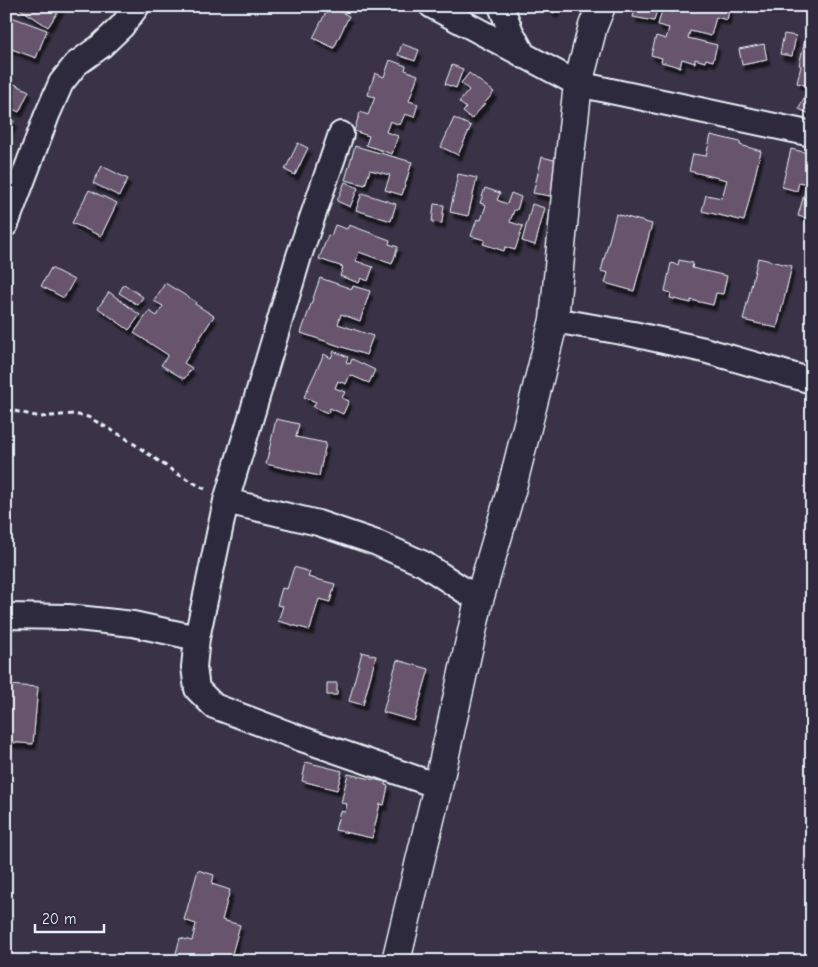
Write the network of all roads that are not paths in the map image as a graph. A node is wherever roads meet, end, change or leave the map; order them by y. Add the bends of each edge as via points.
1 (137, 6) edge
2 (432, 6) edge
3 (501, 6) edge
4 (601, 6) edge
5 (524, 56) junction
6 (578, 84) junction
7 (341, 134) dead end
8 (812, 134) edge
9 (6, 224) edge
10 (554, 320) junction
11 (812, 380) edge
12 (226, 500) junction
13 (479, 600) junction
14 (6, 616) edge
15 (197, 638) junction
16 (438, 786) junction
17 (396, 961) edge

1 - 9 street via 122,26 76,64 61,83
2 - 5 street
3 - 5 street
4 - 6 street
5 - 6 street
6 - 8 street
6 - 10 street
7 - 12 street via 293,274
10 - 11 street via 704,350
10 - 13 street via 511,491
12 - 13 street via 318,523 377,543 424,564
12 - 15 street
13 - 16 street
14 - 15 street via 68,617 133,624
15 - 16 street via 194,667 197,689 214,706
16 - 17 street

